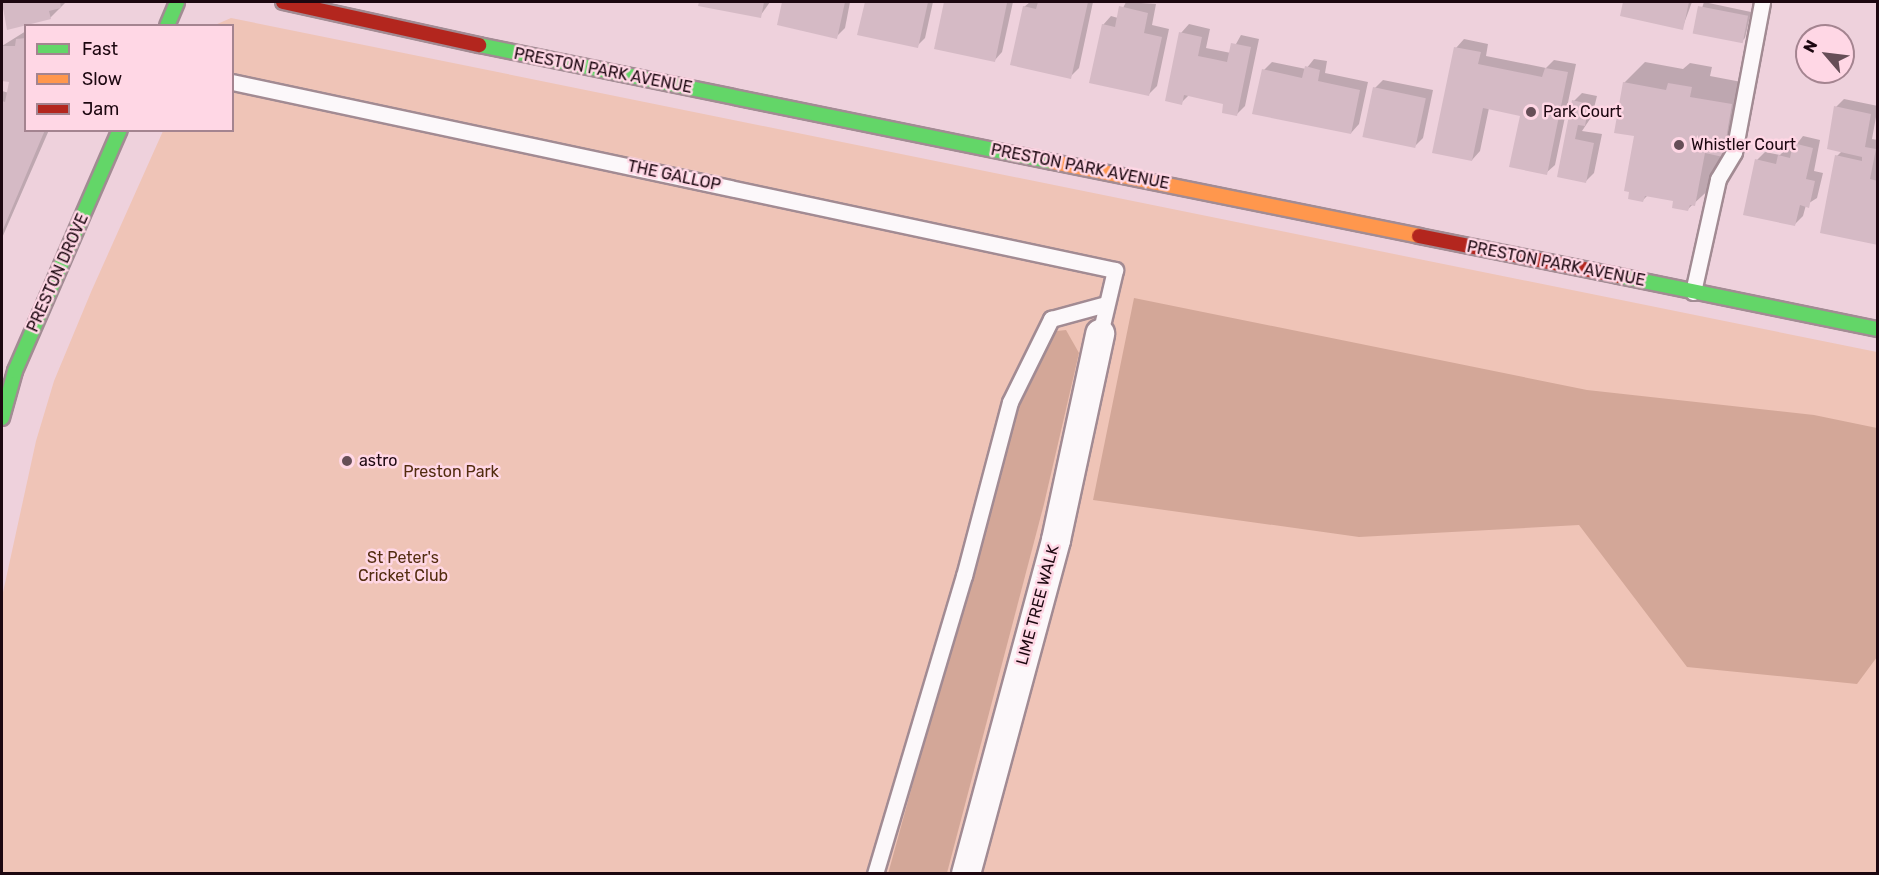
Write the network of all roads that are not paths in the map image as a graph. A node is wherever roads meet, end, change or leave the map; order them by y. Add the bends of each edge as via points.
1 (177, 2) edge
2 (283, 2) edge
3 (1762, 2) edge
4 (168, 24) edge
5 (234, 82) edge
6 (119, 132) edge
7 (1693, 292) junction
8 (1106, 304) junction
9 (1878, 329) edge
10 (1100, 334) joint
11 (8, 368) edge
12 (2, 418) edge
13 (875, 873) edge
14 (966, 873) edge

1 - 4 street
2 - 7 street, PRESTON PARK AVENUE via 340,17
3 - 7 lane via 1734,152 1718,179
5 - 8 lane, THE GALLOP via 1115,270
6 - 11 street, PRESTON DROVE
7 - 9 street, PRESTON PARK AVENUE
8 - 10 lane
8 - 13 lane via 1051,319 1010,402
10 - 14 street, LIME TREE WALK via 1056,540
11 - 12 street, PRESTON DROVE

